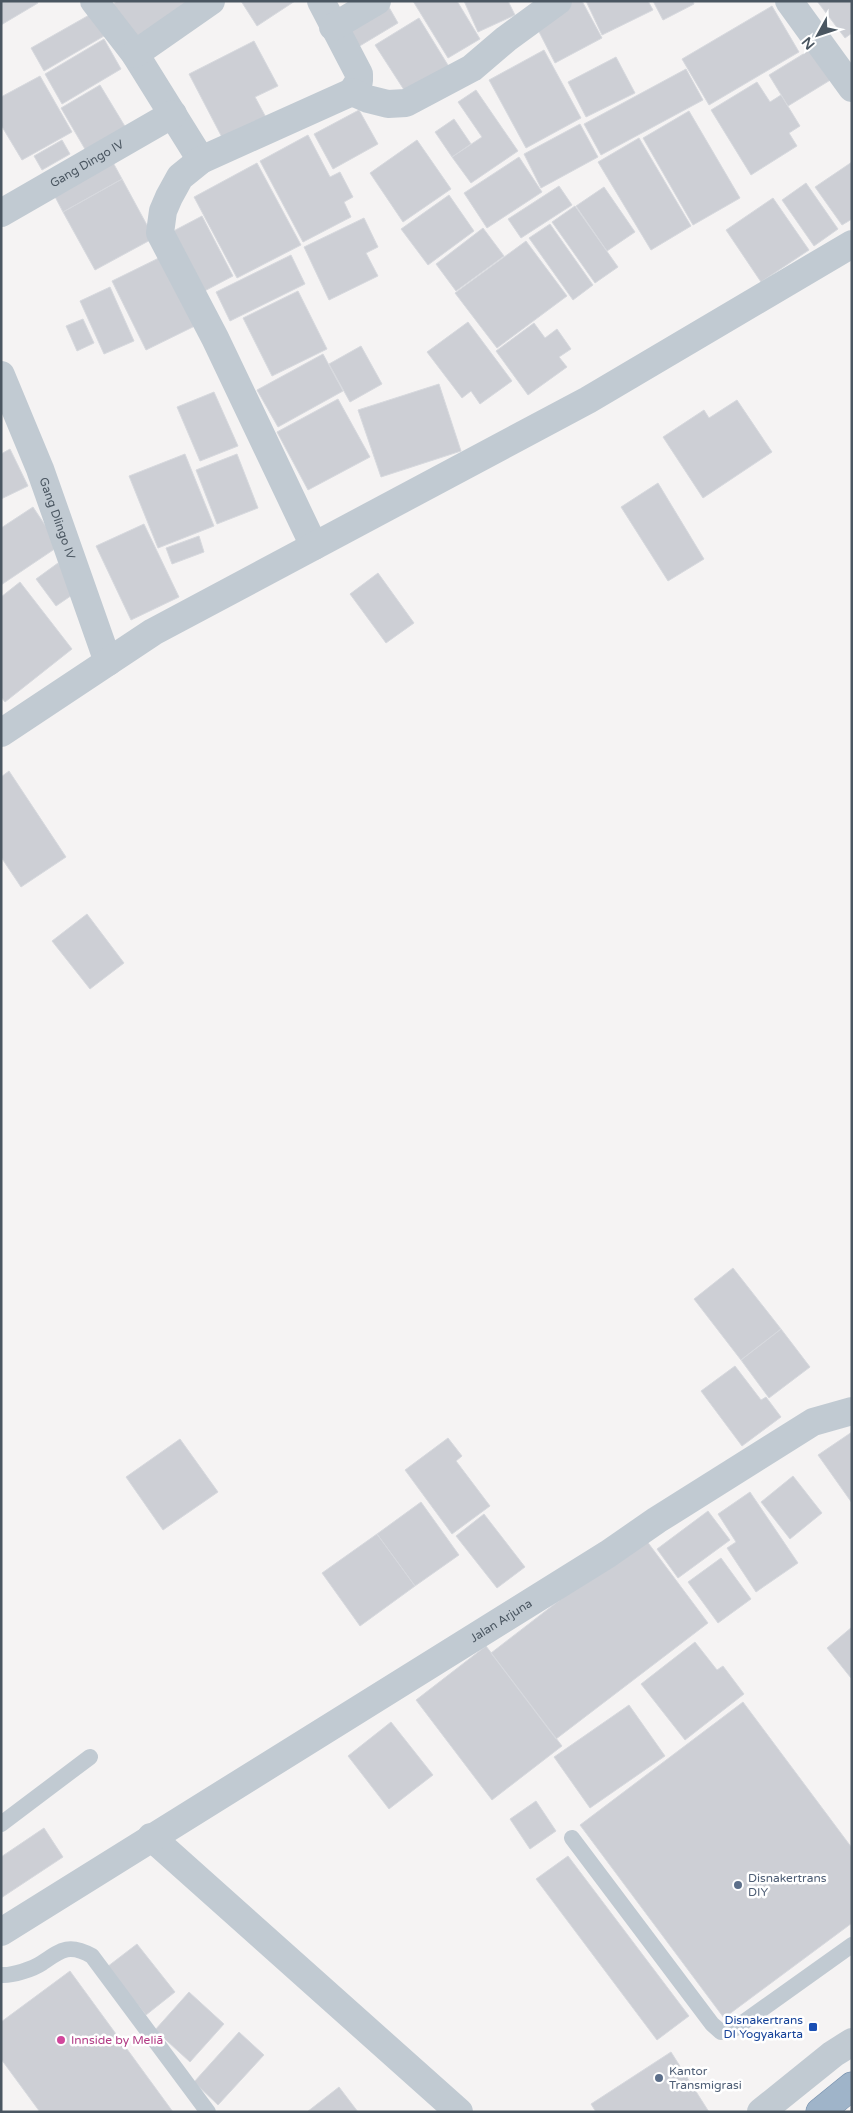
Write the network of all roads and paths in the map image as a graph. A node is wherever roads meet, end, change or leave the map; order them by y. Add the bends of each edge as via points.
1 (94, 1) edge
2 (211, 1) edge
3 (321, 1) edge
4 (377, 1) edge
5 (558, 1) edge
6 (789, 1) edge
7 (333, 27) junction
8 (135, 54) junction
9 (852, 88) edge
10 (352, 92) junction
11 (172, 114) junction
12 (202, 160) junction
13 (1, 213) edge
14 (852, 244) edge
15 (1, 375) edge
16 (314, 546) junction
17 (108, 662) junction
18 (1, 733) edge
19 (852, 1411) edge
20 (90, 1757) dead end
21 (1, 1824) edge
22 (151, 1837) junction
23 (572, 1838) dead end
24 (1, 1932) edge
25 (852, 1945) edge
26 (1, 1975) edge
27 (852, 2042) edge
28 (852, 2086) edge
29 (208, 2112) edge
30 (459, 2112) edge
31 (761, 2112) edge
32 (820, 2112) edge

1 - 8 street
2 - 8 street
3 - 7 street
4 - 7 street
5 - 10 street via 472,68 406,103 388,104
6 - 9 street
7 - 10 street via 359,74 359,81
8 - 11 street
10 - 12 street
11 - 12 street
11 - 13 street, Gang Dingo IV
12 - 16 street via 180,177 168,197 160,233 215,338
14 - 16 street via 588,400
15 - 17 street, Gang Dlingo IV via 40,469
16 - 17 street via 153,632
17 - 18 street
19 - 22 street, Jalan Arjuna via 813,1422 608,1554
20 - 21 lane
22 - 24 street, Jalan Arjuna
22 - 30 street
23 - 25 lane via 721,2032 734,2029
26 - 29 lane via 40,1964 56,1952 72,1948 92,1956
27 - 31 street
28 - 32 highway

